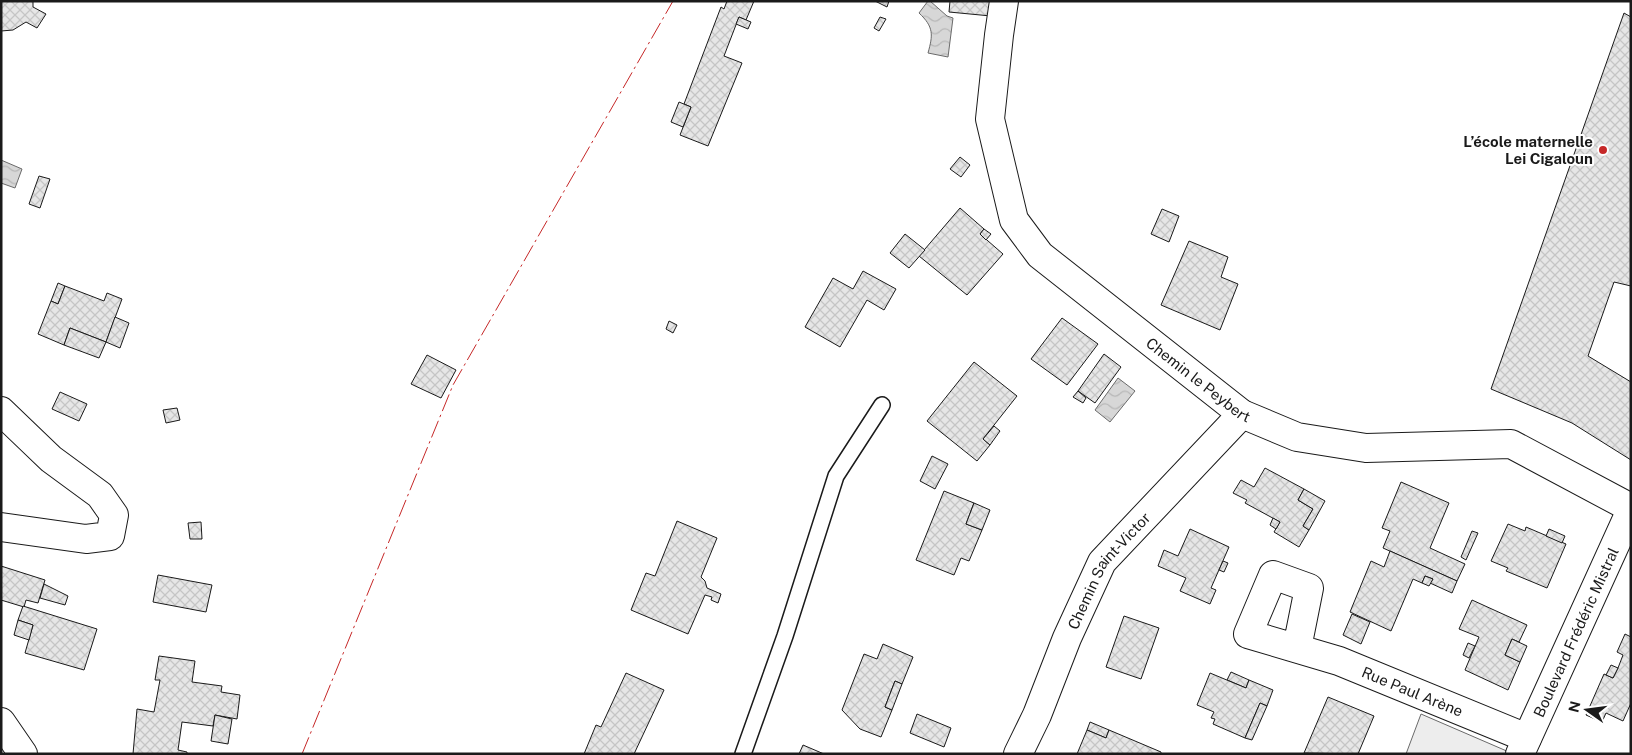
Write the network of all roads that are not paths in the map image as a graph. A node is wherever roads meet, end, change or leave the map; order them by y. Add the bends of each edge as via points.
1 (1004, 1) edge
2 (882, 405) dead end
3 (1, 411) edge
4 (1242, 414) junction
5 (1631, 509) edge
6 (1, 527) edge
7 (1296, 648) dead end
8 (1, 722) edge
9 (1523, 746) edge
10 (23, 754) edge
11 (743, 754) edge
12 (1018, 754) edge

1 - 4 street, Chemin le Peybert via 990,118 1014,220 1040,255
2 - 11 lane via 836,476
3 - 6 street via 51,459 100,495 114,515 110,536 86,539
4 - 5 street, Chemin le Peybert via 1297,437 1366,448 1510,444
4 - 12 street, Chemin Saint-Victor via 1102,562
5 - 9 street, Boulevard Frédéric Mistral
7 - 9 street, Rue Paul Arène via 1339,661
8 - 10 street

